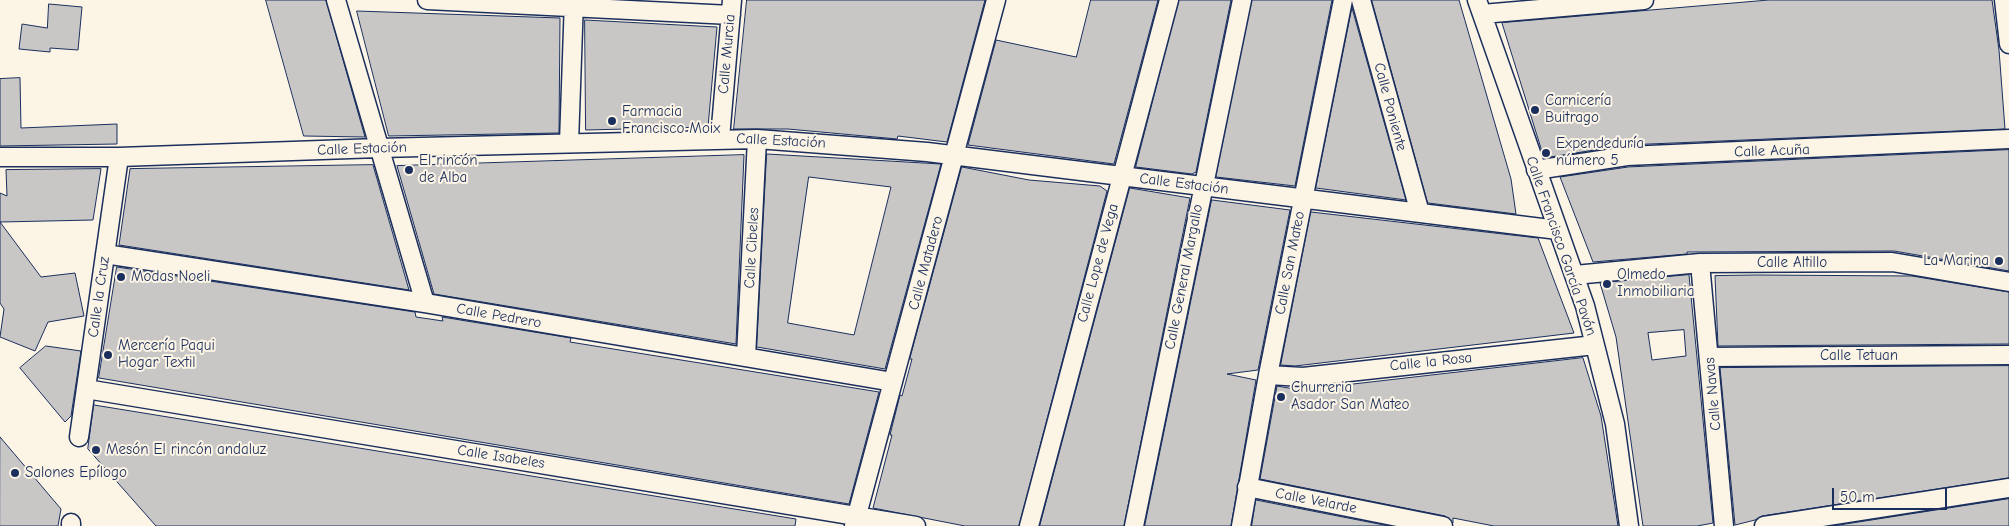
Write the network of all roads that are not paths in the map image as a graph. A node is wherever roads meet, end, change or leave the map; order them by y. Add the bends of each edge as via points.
1 (336, 0) edge
2 (428, 0) edge
3 (996, 0) edge
4 (1169, 0) edge
5 (1242, 0) edge
6 (1343, 0) edge
7 (1361, 0) edge
8 (1644, 0) edge
9 (2004, 0) edge
10 (574, 4) edge
11 (1480, 7) edge
12 (732, 8) edge
13 (2009, 44) edge
14 (720, 138) junction
15 (758, 139) junction
16 (2009, 139) edge
17 (569, 143) junction
18 (379, 148) junction
19 (955, 155) junction
20 (0, 157) edge
21 (119, 157) junction
22 (1536, 170) junction
23 (1121, 176) junction
24 (1202, 186) junction
25 (1303, 199) junction
26 (1420, 214) junction
27 (1558, 230) junction
28 (105, 254) junction
29 (1700, 263) junction
30 (1575, 275) junction
31 (2009, 282) edge
32 (425, 303) junction
33 (1595, 345) junction
34 (2009, 355) edge
35 (746, 357) junction
36 (1709, 357) junction
37 (1268, 375) junction
38 (893, 382) junction
39 (86, 389) junction
40 (79, 436) dead end
41 (1248, 487) junction
42 (2009, 488) edge
43 (856, 521) edge
44 (916, 526) edge
45 (1029, 526) edge
46 (1134, 526) edge
47 (1241, 526) edge
48 (1443, 526) edge
49 (1629, 526) edge
50 (1724, 526) edge
51 (1764, 526) edge

1 - 18 street
2 - 10 street
3 - 19 street, Calle Matadero
4 - 23 street, Calle Lope de Vega
5 - 24 street, Calle General Margallo
6 - 25 street, Calle San Mateo
7 - 26 street, Calle Poniente
8 - 11 street
9 - 13 street
10 - 12 street
10 - 17 street
11 - 22 street, Calle Francisco García Pavón
12 - 14 street, Calle Murcia
14 - 15 street, Calle Estación
14 - 17 street, Calle Estación
15 - 19 street, Calle Estación
15 - 35 street, Calle Cibeles
16 - 22 street, Calle Acuña via 1627,156
17 - 18 street, Calle Estación
18 - 21 street, Calle Estación
18 - 32 street
19 - 23 street, Calle Estación
19 - 38 street, Calle Matadero
20 - 21 street, Calle Estación
21 - 28 street, Calle la Cruz
22 - 27 street, Calle Francisco García Pavón
23 - 24 street, Calle Estación
23 - 45 street, Calle Lope de Vega
24 - 25 street, Calle Estación
24 - 46 street, Calle General Margallo
25 - 26 street, Calle Estación
25 - 37 street, Calle San Mateo
26 - 27 street, Calle Estación
27 - 30 street, Calle Francisco García Pavón
28 - 32 street, Calle Pedrero
28 - 39 street, Calle la Cruz
29 - 30 street, Calle Altillo
29 - 31 street, Calle Altillo via 1892,262
29 - 36 street, Calle Navas
30 - 33 street, Calle Francisco García Pavón
32 - 35 street, Calle Pedrero
33 - 37 street, Calle la Rosa via 1303,377
33 - 49 street, Calle Francisco García Pavón via 1615,424
34 - 36 street, Calle Tetuan
35 - 38 street, Calle Pedrero
36 - 50 street, Calle Navas
37 - 41 street, Calle San Mateo
38 - 43 street, Calle Matadero
39 - 40 street, Calle la Cruz
39 - 43 street, Calle Isabeles
41 - 47 street, Calle San Mateo
41 - 48 street, Calle Velarde
42 - 51 street
43 - 44 street, Calle Isabeles

